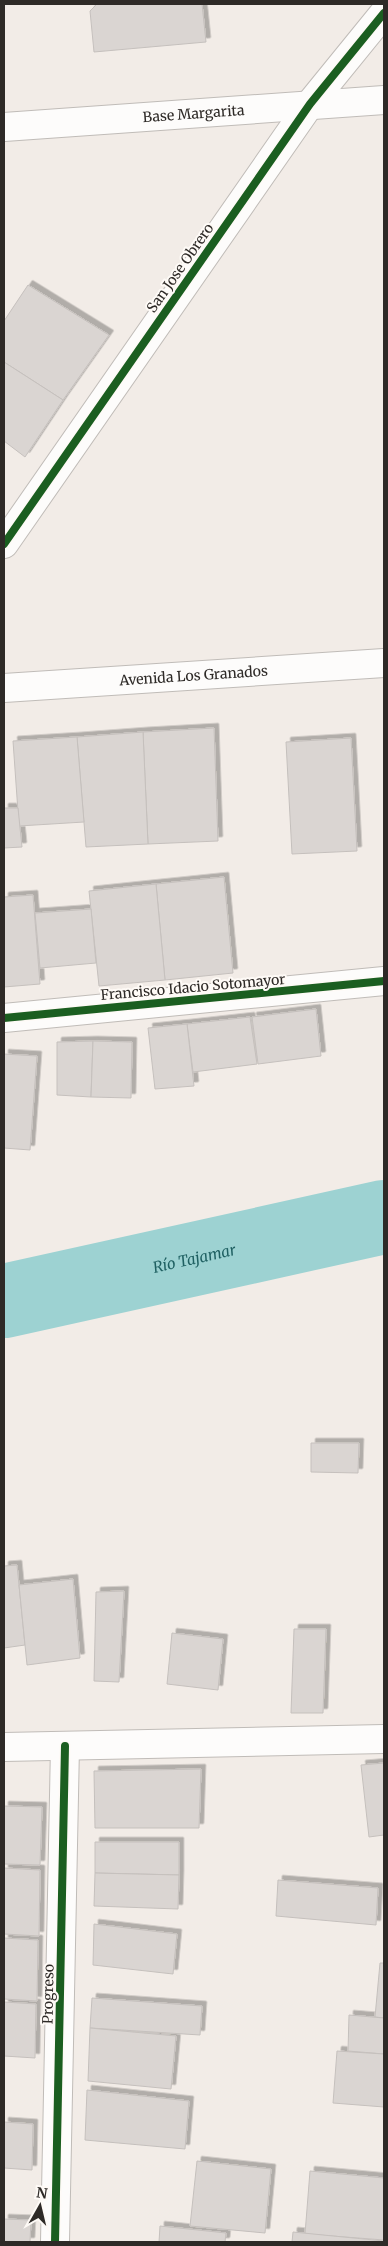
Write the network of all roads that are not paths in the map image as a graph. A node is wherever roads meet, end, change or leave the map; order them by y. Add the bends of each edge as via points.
1 (384, 13) edge
2 (384, 100) edge
3 (310, 104) junction
4 (4, 127) edge
5 (4, 544) edge
6 (384, 663) edge
7 (4, 688) edge
8 (384, 981) edge
9 (4, 1018) edge
10 (384, 1740) edge
11 (65, 1746) junction
12 (4, 1747) edge
13 (56, 2242) edge

1 - 3 street, San Jose Obrero
2 - 3 street, Base Margarita
3 - 4 street, Base Margarita
3 - 5 street, San Jose Obrero
6 - 7 street, Avenida Los Granados
8 - 9 street, Francisco Idacio Sotomayor
10 - 11 street
11 - 12 street
11 - 13 street, Progreso

